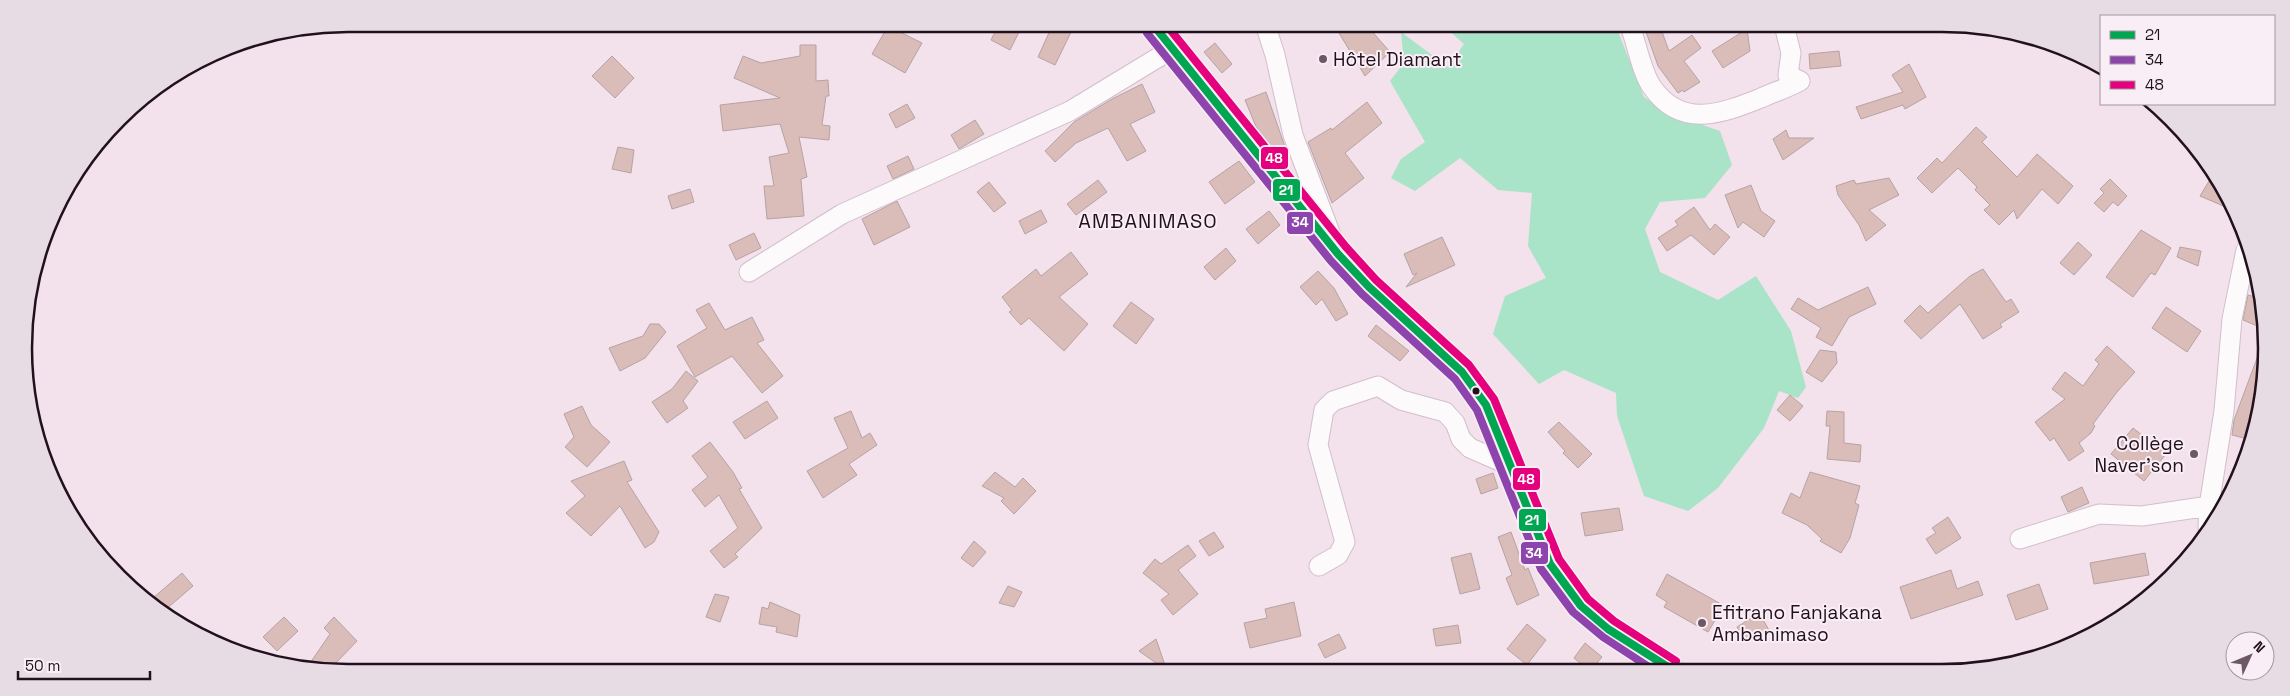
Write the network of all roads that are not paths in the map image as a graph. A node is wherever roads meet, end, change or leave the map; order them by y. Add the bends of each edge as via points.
1 (1159, 32) edge
2 (1268, 32) edge
3 (1632, 32) edge
4 (1786, 32) edge
5 (1172, 48) junction
6 (1338, 254) junction
7 (2244, 258) edge
8 (749, 272) dead end
9 (1509, 465) junction
10 (2209, 506) junction
11 (2209, 516) edge
12 (2020, 539) dead end
13 (1320, 566) dead end
14 (1663, 664) edge

1 - 5 main road
2 - 6 street via 1293,135
3 - 4 street via 1650,85 1663,101 1677,111 1698,116 1739,108 1800,81 1788,75 1790,53
5 - 6 main road
5 - 8 street via 1070,112 842,214
6 - 9 main road via 1368,287 1462,372 1486,405
7 - 10 street via 2232,319 2224,412
9 - 13 street via 1470,448 1445,412 1401,400 1378,386 1333,400 1324,410 1318,444 1345,542 1338,556
9 - 14 main road via 1550,564 1581,606 1608,629
10 - 11 street
10 - 12 street via 2142,516 2099,514

